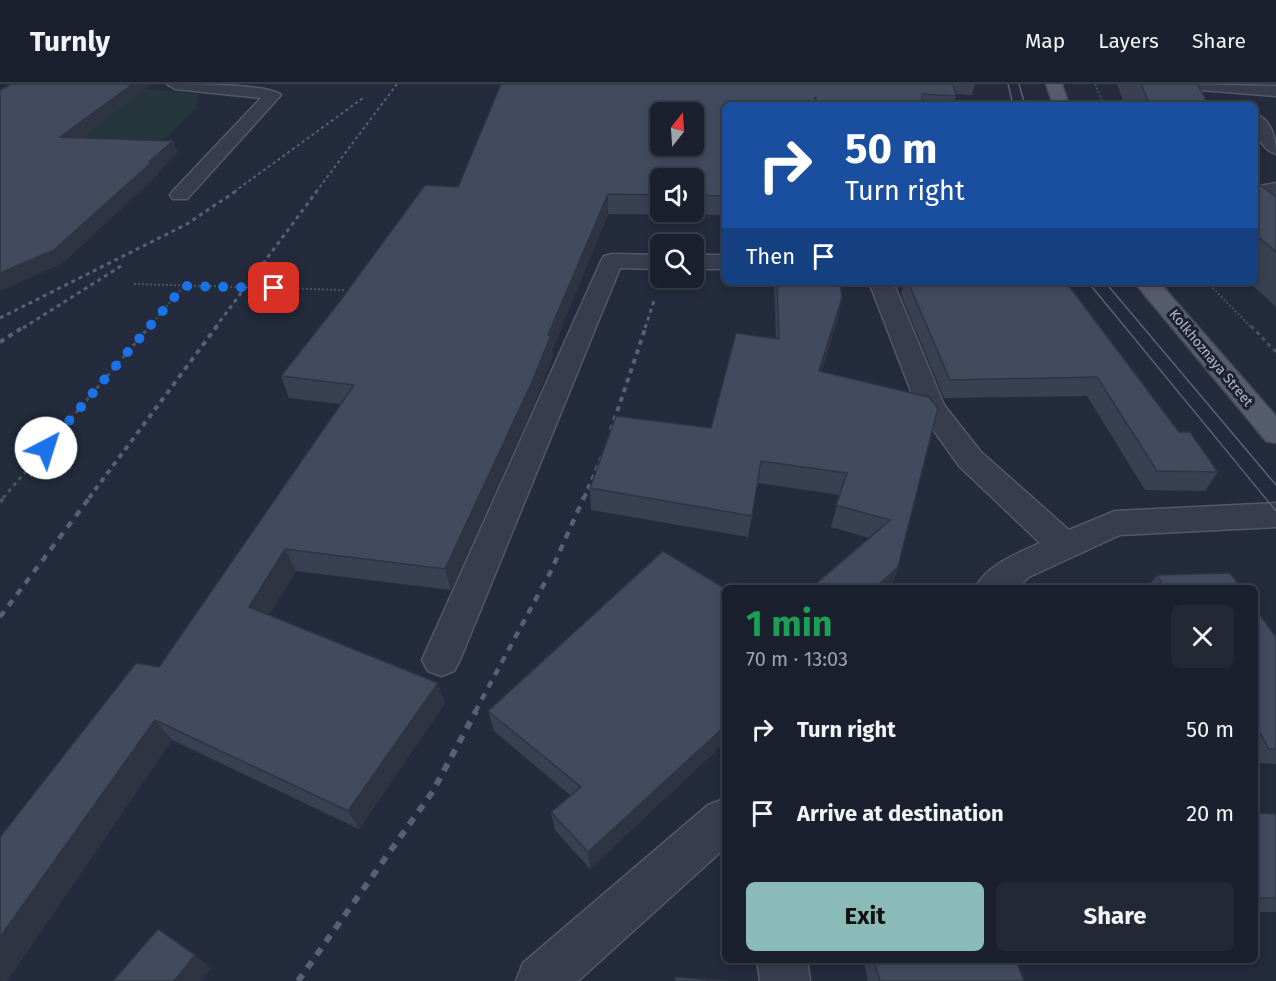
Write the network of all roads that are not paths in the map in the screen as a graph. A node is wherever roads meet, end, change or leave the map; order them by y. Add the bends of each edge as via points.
1 (175, 84) edge
2 (1054, 84) edge
3 (1188, 85) edge
4 (1276, 91) edge
5 (1060, 102) edge
6 (1233, 102) edge
7 (1258, 124) edge
8 (1276, 148) edge
9 (1276, 189) edge
10 (1258, 192) edge
11 (180, 195) dead end
12 (650, 261) edge
13 (704, 262) edge
14 (722, 262) edge
15 (882, 285) edge
16 (1149, 285) edge
17 (1267, 412) edge
18 (1276, 434) edge
19 (1276, 515) edge
20 (1065, 546) junction
21 (997, 585) edge
22 (441, 660) dead end
23 (722, 822) edge
24 (782, 963) edge
25 (541, 981) edge
26 (785, 981) edge

1 - 11 street via 273,95
2 - 5 main road
3 - 4 street
3 - 6 street
7 - 8 street
9 - 10 street
12 - 22 street via 612,261
13 - 14 street
15 - 20 street via 931,407 970,459
16 - 17 main road, Kolkhoznaya Street
17 - 18 main road, Kolkhoznaya Street
19 - 20 street via 1115,524
20 - 21 street via 1017,568
23 - 25 street
24 - 26 street

